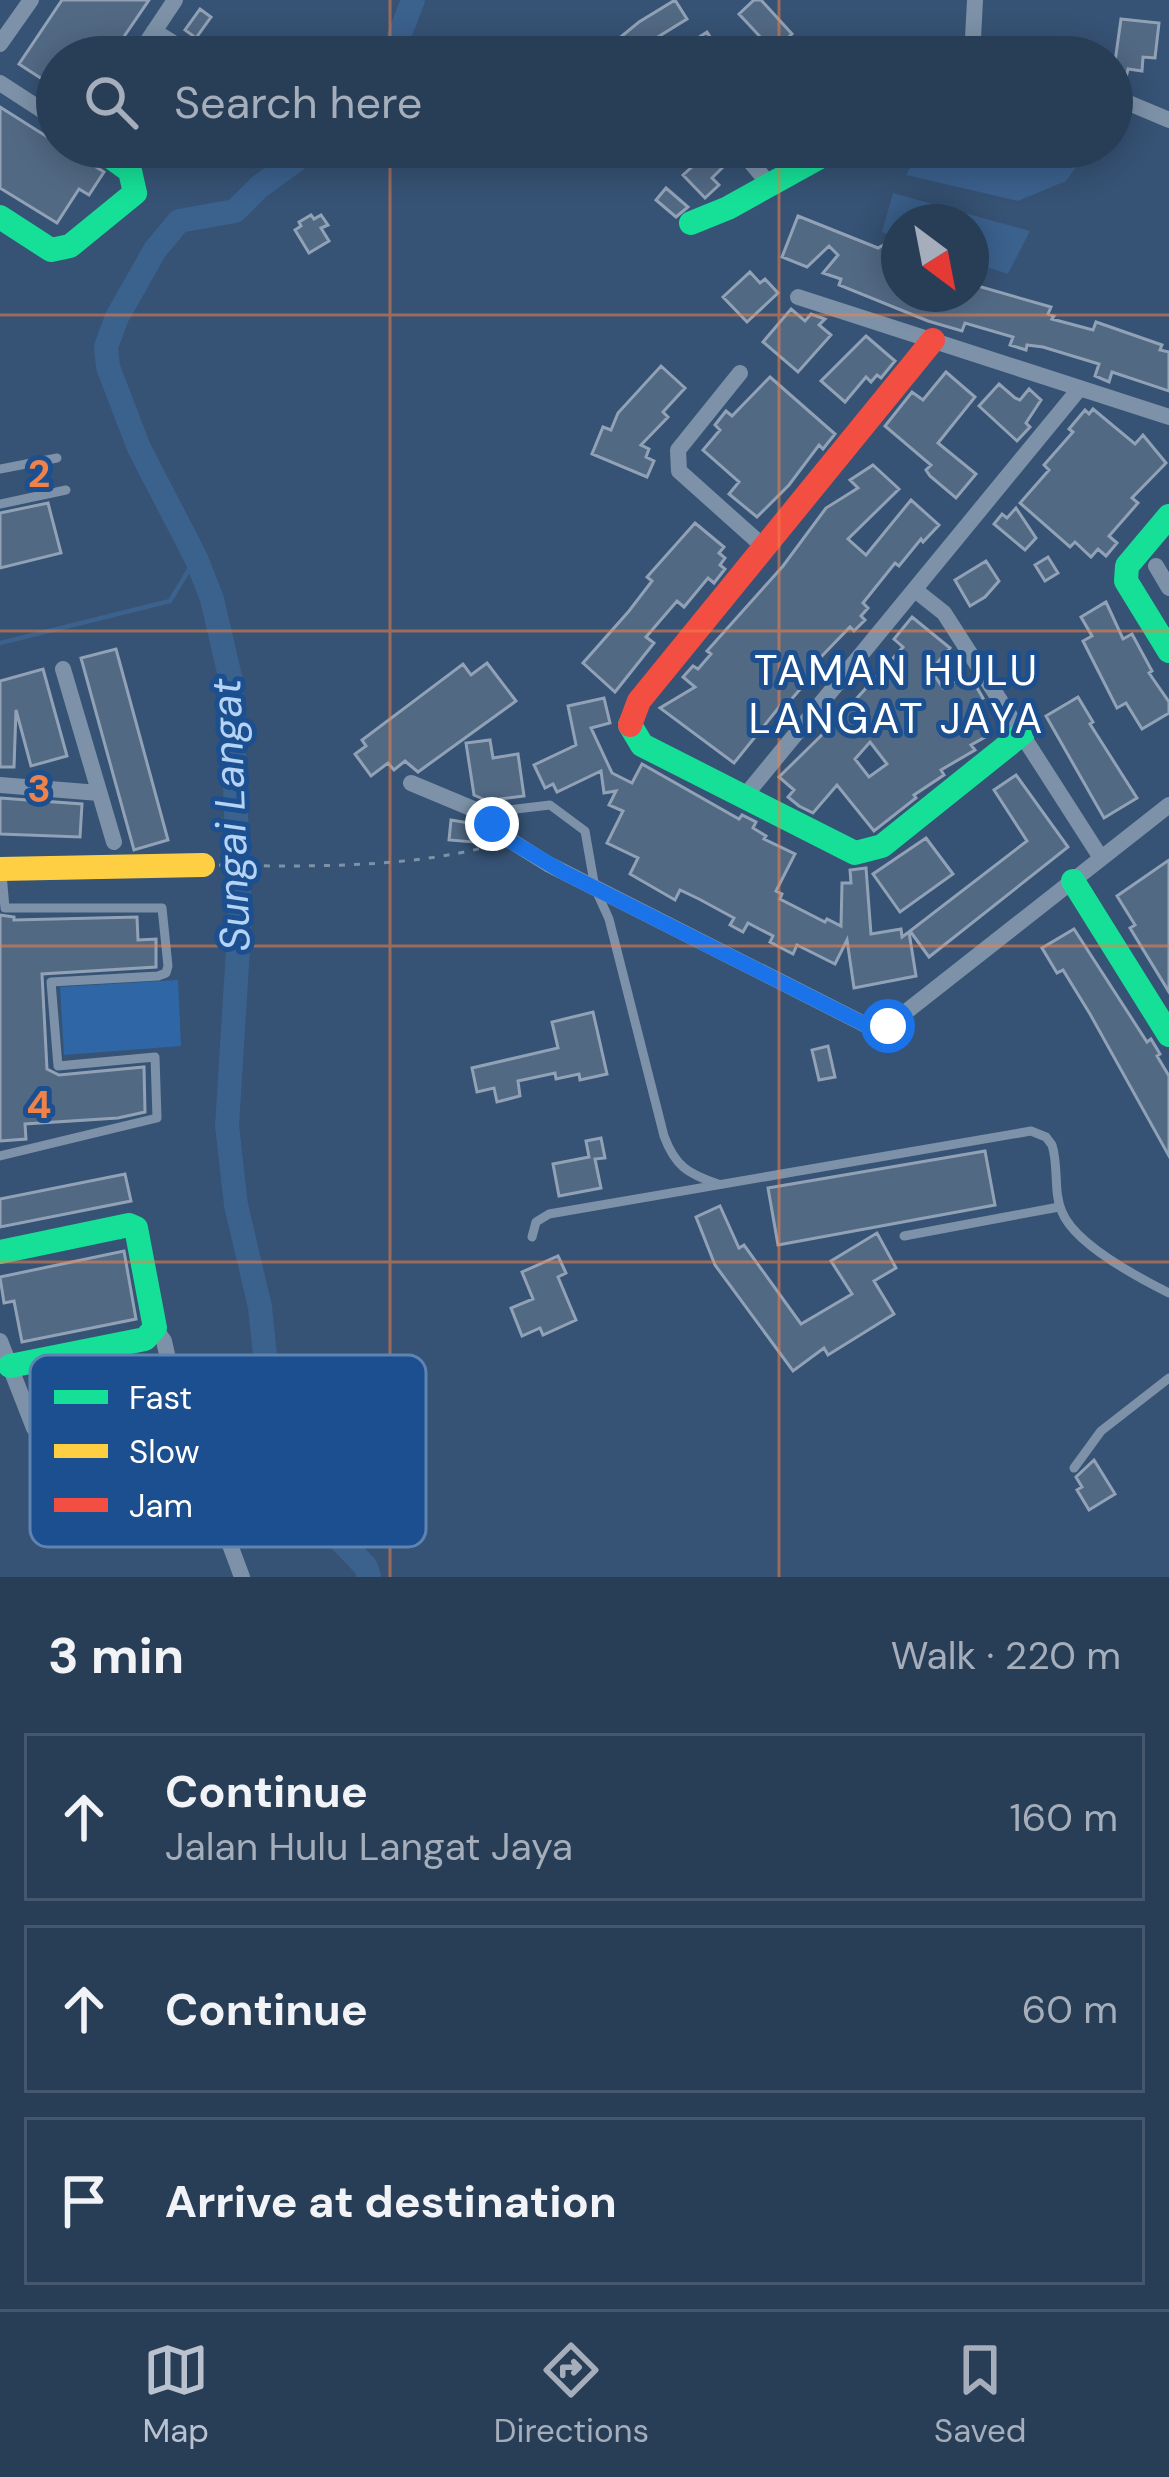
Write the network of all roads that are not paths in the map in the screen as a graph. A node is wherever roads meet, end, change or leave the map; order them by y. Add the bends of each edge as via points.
1 (31, 0) edge
2 (175, 0) edge
3 (975, 0) edge
4 (154, 31) junction
5 (151, 36) edge
6 (162, 36) edge
7 (973, 36) edge
8 (0, 44) edge
9 (0, 83) edge
10 (1133, 105) edge
11 (36, 106) edge
12 (1169, 120) edge
13 (128, 168) edge
14 (756, 168) edge
15 (812, 168) edge
16 (770, 185) junction
17 (0, 217) edge
18 (691, 223) dead end
19 (798, 296) dead end
20 (933, 340) junction
21 (740, 373) dead end
22 (1080, 388) junction
23 (1169, 417) edge
24 (57, 458) dead end
25 (0, 469) edge
26 (66, 490) dead end
27 (0, 503) edge
28 (1169, 516) edge
29 (765, 548) junction
30 (1156, 566) dead end
31 (1169, 588) edge
32 (915, 590) junction
33 (1169, 651) edge
34 (63, 669) dead end
35 (1023, 733) junction
36 (412, 783) dead end
37 (0, 785) edge
38 (99, 793) junction
39 (744, 796) junction
40 (1169, 805) edge
41 (490, 816) junction
42 (114, 842) dead end
43 (1101, 858) junction
44 (203, 865) road end
45 (1, 868) edge
46 (1073, 881) junction
47 (595, 888) junction
48 (1160, 1002) edge
49 (1169, 1035) edge
50 (0, 1156) edge
51 (723, 1185) junction
52 (1059, 1207) junction
53 (904, 1236) dead end
54 (532, 1237) dead end
55 (0, 1252) edge
56 (1169, 1293) edge
57 (150, 1334) junction
58 (0, 1341) edge
59 (58, 1355) edge
60 (167, 1355) edge
61 (30, 1361) edge
62 (10, 1366) junction
63 (1169, 1378) edge
64 (30, 1418) edge
65 (1074, 1468) dead end
66 (231, 1547) edge
67 (242, 1577) edge

1 - 8 street
2 - 4 street
3 - 7 street
4 - 5 street
4 - 6 street
9 - 11 street
10 - 12 street
13 - 17 street via 135,194 60,251
14 - 16 street
15 - 16 street
16 - 18 street
19 - 20 street
20 - 22 street
20 - 29 street
21 - 29 street via 678,450 679,471
22 - 23 street
22 - 32 street
24 - 25 lane
26 - 27 lane
28 - 33 street via 1127,566 1126,580
29 - 39 street via 639,701 629,724 642,745
30 - 31 street
32 - 35 street via 944,613
32 - 39 street
34 - 38 street
35 - 39 street via 882,846 855,853
35 - 43 street
36 - 41 street
37 - 38 street
38 - 42 street
40 - 43 street
41 - 47 street via 509,840
41 - 47 lane via 550,805 572,819 585,831
43 - 46 street
44 - 45 street
45 - 50 lane via 5,908 162,908 168,966 158,976 56,979 50,989 58,1066 155,1057 158,1118
46 - 47 street via 888,1026 868,1026
46 - 48 street
47 - 51 lane via 674,1163
48 - 49 street
51 - 52 lane via 1031,1132 1052,1145
51 - 54 lane via 549,1214
52 - 53 lane
52 - 56 lane via 1078,1234
55 - 57 street via 136,1228
57 - 59 street
57 - 60 street via 164,1341
58 - 62 street
61 - 62 street
62 - 64 street
63 - 65 lane via 1102,1431
66 - 67 street

